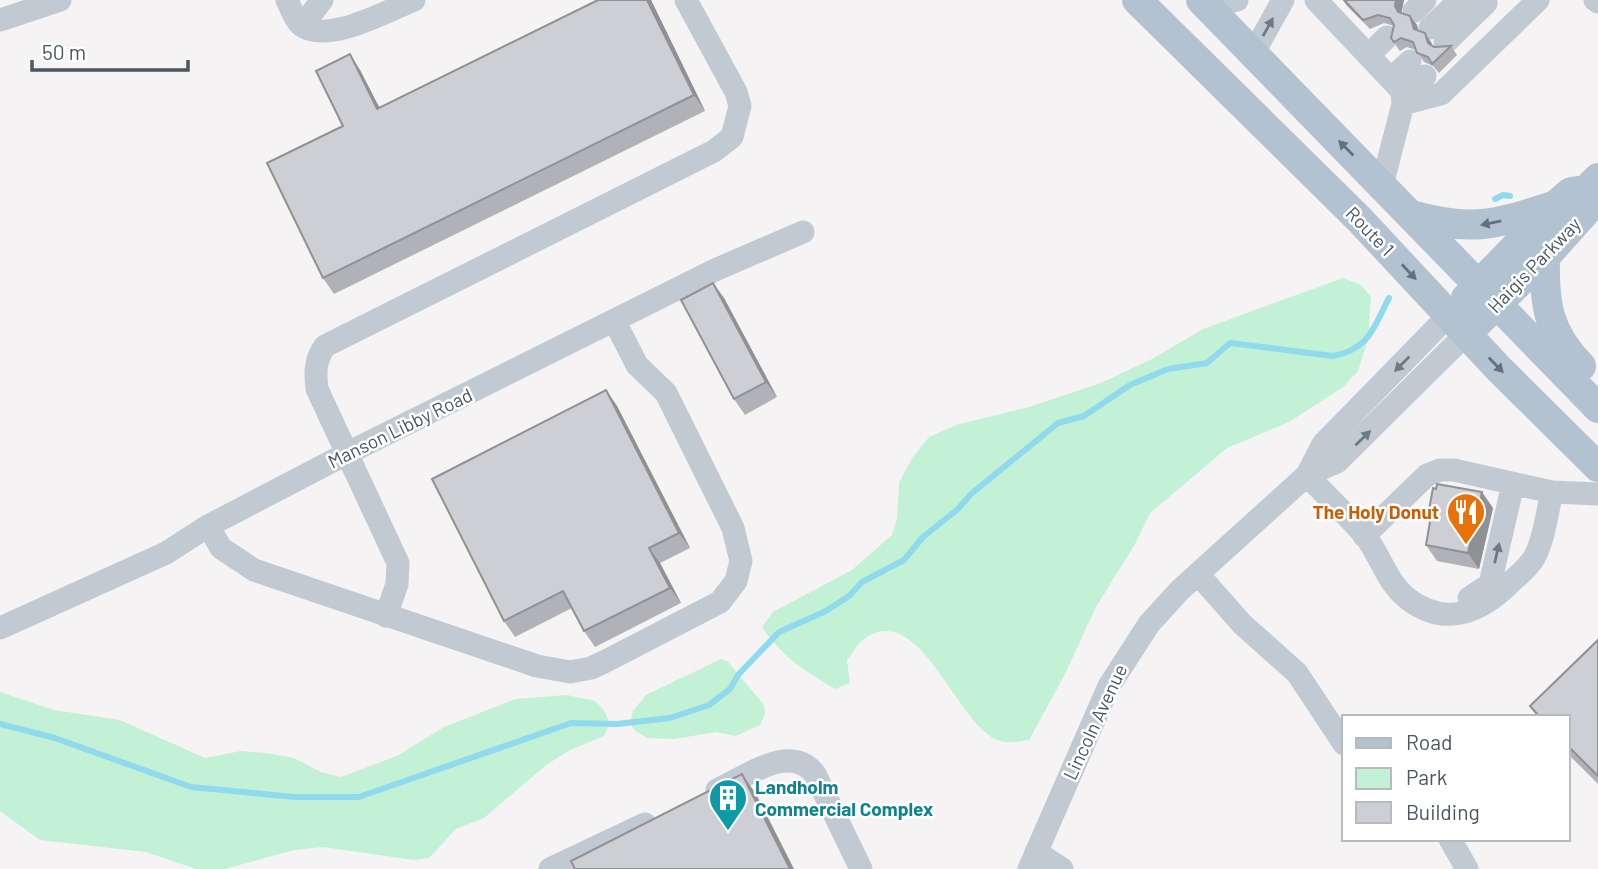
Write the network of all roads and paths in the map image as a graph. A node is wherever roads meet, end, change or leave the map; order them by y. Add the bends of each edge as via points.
1 (60, 0) edge
2 (287, 0) edge
3 (322, 0) edge
4 (414, 0) edge
5 (686, 0) edge
6 (1137, 0) edge
7 (1237, 0) edge
8 (1283, 0) edge
9 (1316, 0) edge
10 (1441, 0) edge
11 (1460, 0) edge
12 (1538, 0) edge
13 (1205, 4) edge
14 (1483, 4) edge
15 (0, 20) edge
16 (302, 26) junction
17 (1432, 26) edge
18 (1509, 28) junction
19 (1253, 54) junction
20 (1390, 79) junction
21 (1592, 184) edge
22 (1382, 186) junction
23 (1557, 204) junction
24 (1410, 214) junction
25 (803, 232) dead end
26 (1545, 257) junction
27 (1488, 295) junction
28 (615, 322) junction
29 (1458, 324) junction
30 (1598, 383) edge
31 (1598, 408) edge
32 (346, 454) junction
33 (1598, 467) edge
34 (1307, 475) junction
35 (1513, 484) junction
36 (1552, 492) junction
37 (1598, 494) edge
38 (208, 526) junction
39 (1370, 545) junction
40 (1198, 573) junction
41 (386, 616) junction
42 (0, 628) edge
43 (1342, 741) edge
44 (696, 800) edge
45 (659, 817) edge
46 (1451, 841) edge
47 (1032, 861) edge
48 (550, 869) edge
49 (861, 869) edge
50 (1062, 869) edge
51 (1467, 869) edge

1 - 15 street
2 - 16 street
3 - 16 street
4 - 16 street via 336,31
5 - 32 street via 736,92 740,106 732,137 714,151 325,346 315,367 317,388
6 -> 29 main road, Route 1 via 1359,219
7 - 13 street
19 -> 8 street
9 - 20 street
10 - 17 street
11 - 17 street
12 - 18 street
13 - 19 main road, Route 1
14 - 17 street
14 - 18 street
18 - 20 street via 1441,94
22 -> 19 main road, Route 1
20 - 20 street via 1406,57
20 - 22 street
21 - 23 main road, Haigis Parkway
21 - 26 main road, Haigis Parkway via 1588,209
22 - 24 main road, Route 1
23 -> 24 main road via 1477,226
23 - 27 main road, Haigis Parkway
24 - 27 main road, Route 1
25 - 28 street, Manson Libby Road via 715,270
26 - 27 main road, Haigis Parkway
26 - 30 main road via 1554,333
27 - 29 main road, Haigis Parkway
27 - 31 main road, Route 1
28 - 32 street, Manson Libby Road
28 - 41 street via 637,365 666,393 733,528 741,561 728,594 606,661 570,671 516,661
29 -> 33 main road, Route 1
29 - 34 street, Lincoln Avenue via 1323,444
32 - 38 street, Manson Libby Road
32 - 41 street via 398,563 397,584
34 - 39 street
34 - 40 street, Lincoln Avenue
35 - 36 street
35 - 39 street via 1454,470 1433,472
39 -> 35 street via 1399,578 1419,592 1451,601 1478,595 1493,576
36 - 37 street
36 - 39 street via 1536,555 1493,600 1466,613 1435,612 1405,597
38 - 41 street via 221,548 254,570
38 - 42 street, Manson Libby Road via 166,553
40 - 43 street via 1242,624 1297,673
40 - 47 street, Lincoln Avenue via 1149,624 1117,671
44 - 49 street via 781,760 799,760 815,774
45 - 48 street
46 - 51 street
47 - 50 street

